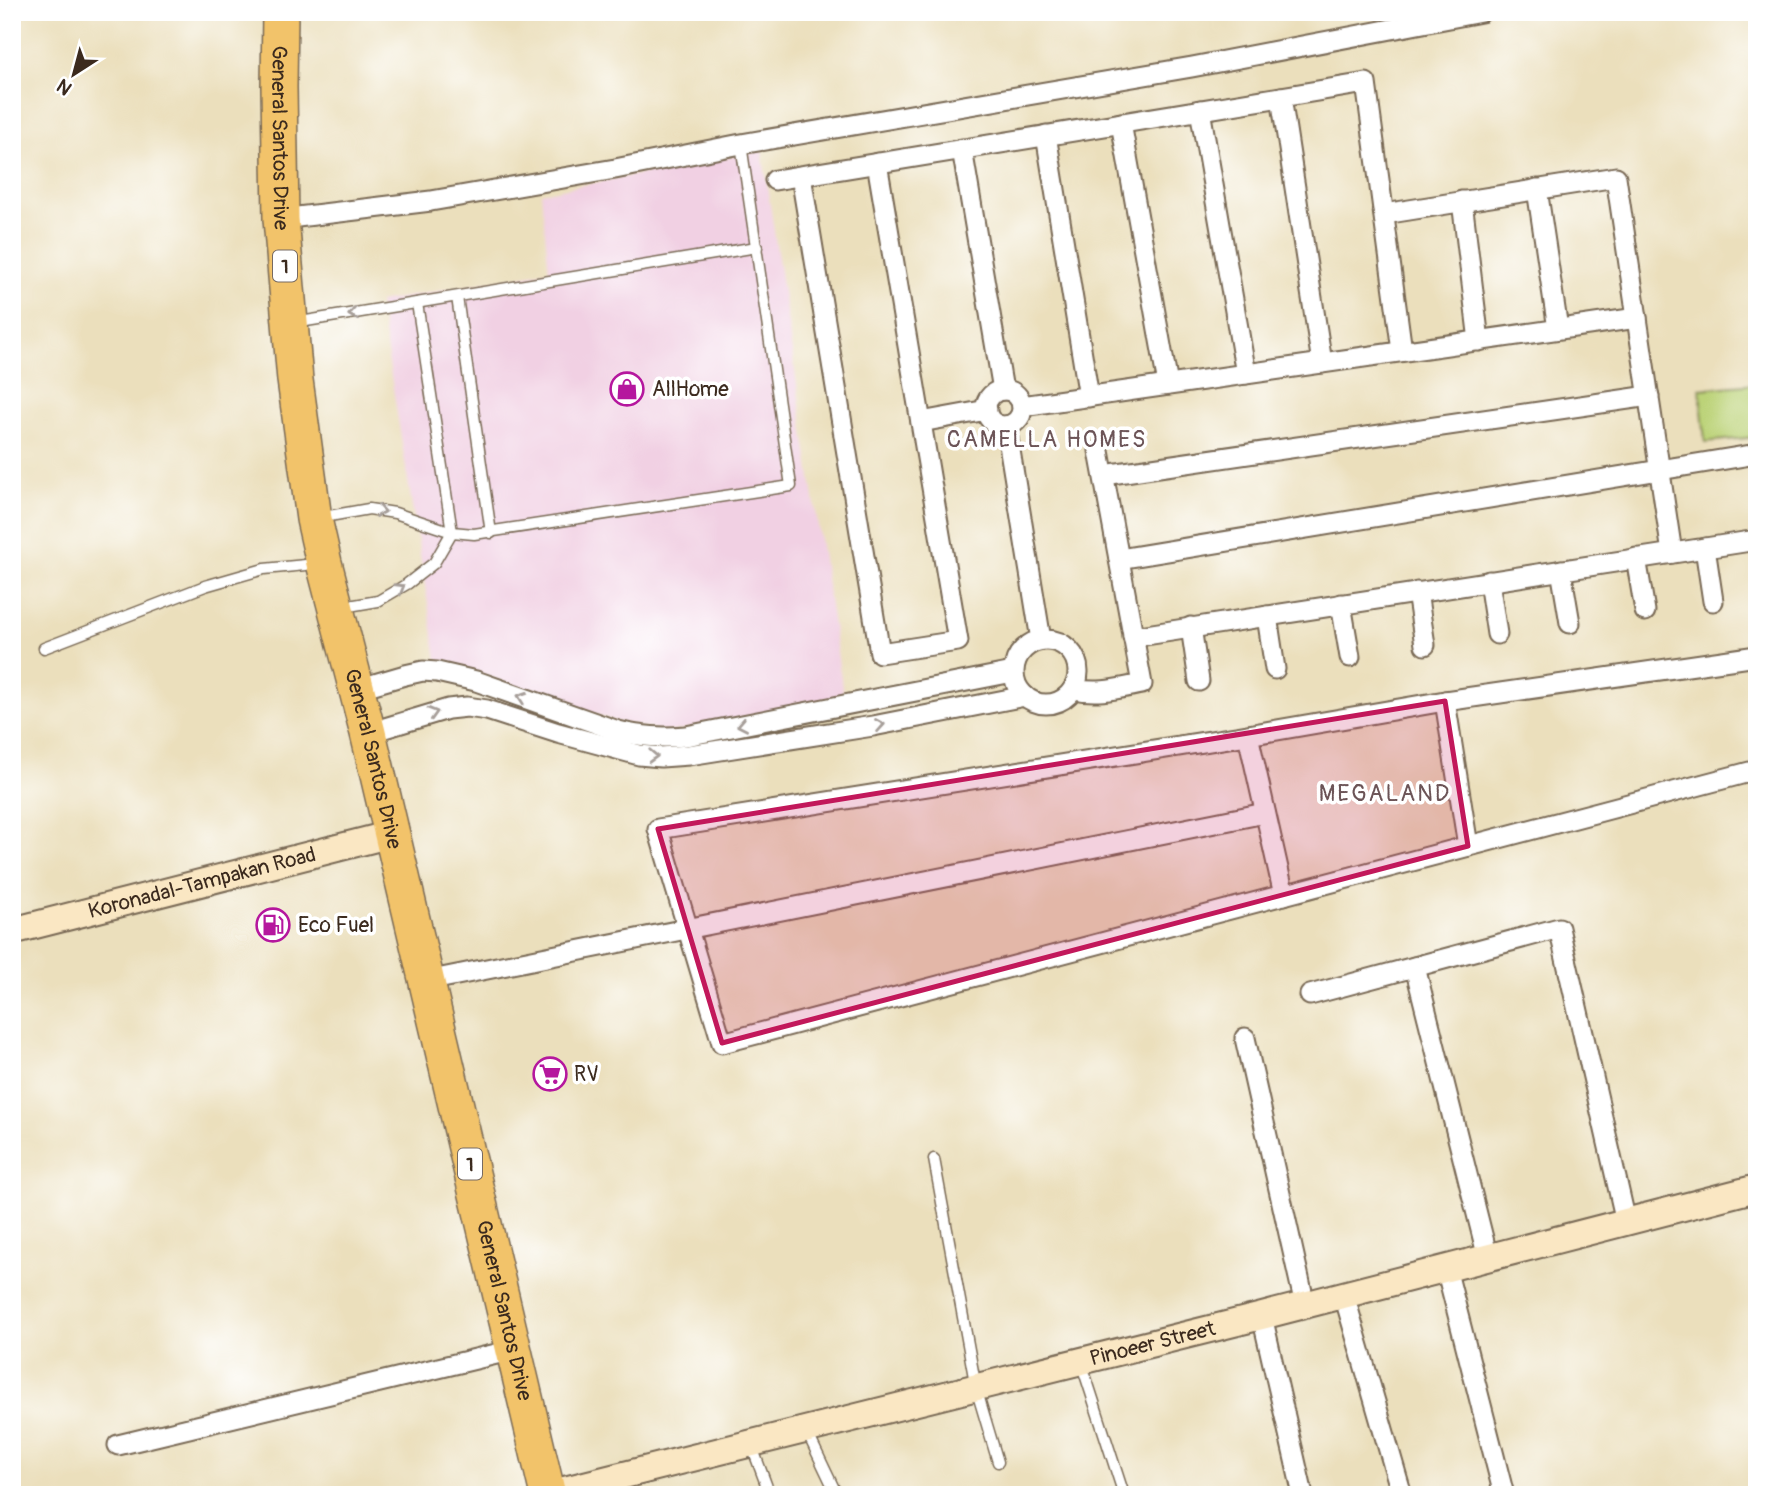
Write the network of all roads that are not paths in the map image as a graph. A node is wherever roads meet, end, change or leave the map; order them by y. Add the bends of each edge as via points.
1 (280, 12) edge
2 (1481, 12) edge
3 (1281, 97) junction
4 (1200, 110) junction
5 (1121, 123) junction
6 (1046, 135) junction
7 (741, 144) junction
8 (962, 149) junction
9 (877, 163) junction
10 (801, 176) junction
11 (775, 180) dead end
12 (1537, 190) junction
13 (1462, 201) junction
14 (1384, 214) junction
15 (281, 219) junction
16 (757, 247) junction
17 (457, 296) junction
18 (417, 303) junction
19 (1637, 318) junction
20 (289, 324) junction
21 (1558, 329) junction
22 (1479, 341) junction
23 (1402, 352) junction
24 (1322, 363) junction
25 (1246, 374) junction
26 (1168, 385) junction
27 (1003, 390) junction
28 (1649, 396) junction
29 (1089, 397) junction
30 (1022, 406) junction
31 (986, 410) junction
32 (921, 422) junction
33 (1006, 426) junction
34 (1099, 451) dead end
35 (1757, 454) edge
36 (1660, 469) junction
37 (1104, 475) junction
38 (314, 519) junction
39 (452, 532) junction
40 (491, 533) junction
41 (1757, 540) edge
42 (1705, 548) junction
43 (1672, 553) junction
44 (1636, 558) junction
45 (1119, 559) junction
46 (324, 563) junction
47 (1561, 570) junction
48 (1489, 581) junction
49 (1417, 592) junction
50 (1713, 601) dead end
51 (1341, 604) junction
52 (336, 609) junction
53 (1645, 611) dead end
54 (1267, 616) junction
55 (1570, 623) dead end
56 (1191, 627) junction
57 (1497, 634) dead end
58 (1133, 637) junction
59 (1041, 640) junction
60 (1425, 645) dead end
61 (44, 648) dead end
62 (1757, 656) edge
63 (1350, 657) dead end
64 (1275, 669) dead end
65 (1013, 672) junction
66 (1199, 681) dead end
67 (357, 689) junction
68 (1073, 689) junction
69 (1025, 696) junction
70 (1445, 701) junction
71 (368, 733) junction
72 (1248, 735) junction
73 (1757, 770) edge
74 (1265, 813) junction
75 (392, 834) junction
76 (1468, 846) junction
77 (1284, 895) junction
78 (688, 929) junction
79 (12, 931) edge
80 (1415, 967) junction
81 (427, 981) junction
82 (1310, 995) dead end
83 (1245, 1038) dead end
84 (934, 1159) dead end
85 (1757, 1188) edge
86 (1626, 1222) junction
87 (1488, 1258) junction
88 (1446, 1268) junction
89 (1344, 1295) junction
90 (1305, 1305) junction
91 (1262, 1316) junction
92 (513, 1350) junction
93 (1081, 1361) junction
94 (976, 1388) junction
95 (806, 1430) junction
96 (751, 1443) junction
97 (118, 1445) dead end
98 (998, 1462) dead end
99 (548, 1494) edge
100 (770, 1495) edge
101 (837, 1495) edge
102 (1124, 1495) edge
103 (1303, 1495) edge
104 (1402, 1495) edge
105 (1504, 1495) edge

1 - 15 highway, General Santos Drive / 1
2 - 7 street
3 - 4 street
3 - 14 street via 1366,83
3 - 24 street
4 - 5 street
4 - 25 street
5 - 6 street
5 - 26 street
6 - 8 street
6 - 29 street
7 - 15 street via 431,201
7 - 16 lane
8 - 9 street
8 - 27 street
9 - 10 street
9 - 32 street
10 - 11 street
10 - 32 street via 880,653 958,641
12 - 13 street
12 - 19 street via 1616,177
12 - 21 street
13 - 14 street
13 - 22 street
14 - 23 street
15 - 20 highway, General Santos Drive / 1
16 - 17 lane
16 - 40 lane via 791,486
17 - 18 lane
17 - 40 lane
18 -> 20 lane
18 - 39 lane
19 - 21 street
19 - 28 street
20 - 38 highway, General Santos Drive / 1
21 - 22 street
22 - 23 street
23 - 24 street
24 - 25 street
25 - 26 street
26 - 29 street
27 - 30 street via 1016,394
27 - 31 street via 990,397
28 - 36 street
28 - 37 street
29 - 30 street
30 - 33 street via 1018,419
31 - 32 street
31 - 33 street via 993,422
33 - 59 street
34 - 37 street
35 - 36 street
36 - 43 street
36 - 45 street
37 - 45 street
38 -> 39 lane via 369,509
38 - 46 highway, General Santos Drive / 1
39 - 40 lane
52 -> 39 lane via 378,601 407,584 434,563
41 - 42 street
42 - 43 street
42 - 50 street
43 - 44 street
44 - 47 street
44 - 53 street
45 - 58 street
46 - 52 highway, General Santos Drive / 1
46 - 61 lane via 264,569 205,586
47 - 48 street
47 - 55 street
48 - 49 street
48 - 57 street
49 - 51 street
49 - 60 street
51 - 54 street
51 - 63 street
52 - 67 highway, General Santos Drive / 1
54 - 56 street
54 - 64 street
56 - 58 street
56 - 66 street
58 - 68 street via 1142,684 1105,692
59 - 65 street via 1018,654
59 - 68 street via 1059,642 1073,654 1078,671
62 - 70 street
65 -> 67 street via 661,738 618,731 476,681 437,672 423,671
65 - 69 street
67 - 71 highway, General Santos Drive / 1
68 - 69 street via 1051,704
71 -> 69 street via 467,707 613,749 661,757 873,726
70 - 72 street
70 - 76 street
71 - 75 highway, General Santos Drive / 1
72 - 74 street
72 - 78 street via 658,830
73 - 76 street
74 - 77 street
74 - 78 street
75 - 79 main road, Koronadal-Tampakan Road
75 - 81 highway, General Santos Drive / 1
76 - 77 street
77 - 78 street via 722,1043
78 - 81 street
80 - 82 street
80 - 86 street via 1559,929
80 - 87 street
81 - 92 highway, General Santos Drive / 1
83 - 90 street
84 - 94 lane
85 - 86 main road, Pinoeer Street
86 - 87 main road, Pinoeer Street
87 - 88 main road, Pinoeer Street
88 - 89 main road, Pinoeer Street
88 - 105 street
89 - 90 main road, Pinoeer Street
89 - 104 street
90 - 91 main road, Pinoeer Street
91 - 93 main road, Pinoeer Street
91 - 103 street
92 - 97 street
92 - 99 highway, General Santos Drive / 1
93 - 94 main road, Pinoeer Street
93 - 102 lane
94 - 95 main road, Pinoeer Street
94 - 98 lane
95 - 96 main road, Pinoeer Street
95 - 101 lane
96 - 99 main road, Pinoeer Street
96 - 100 lane

